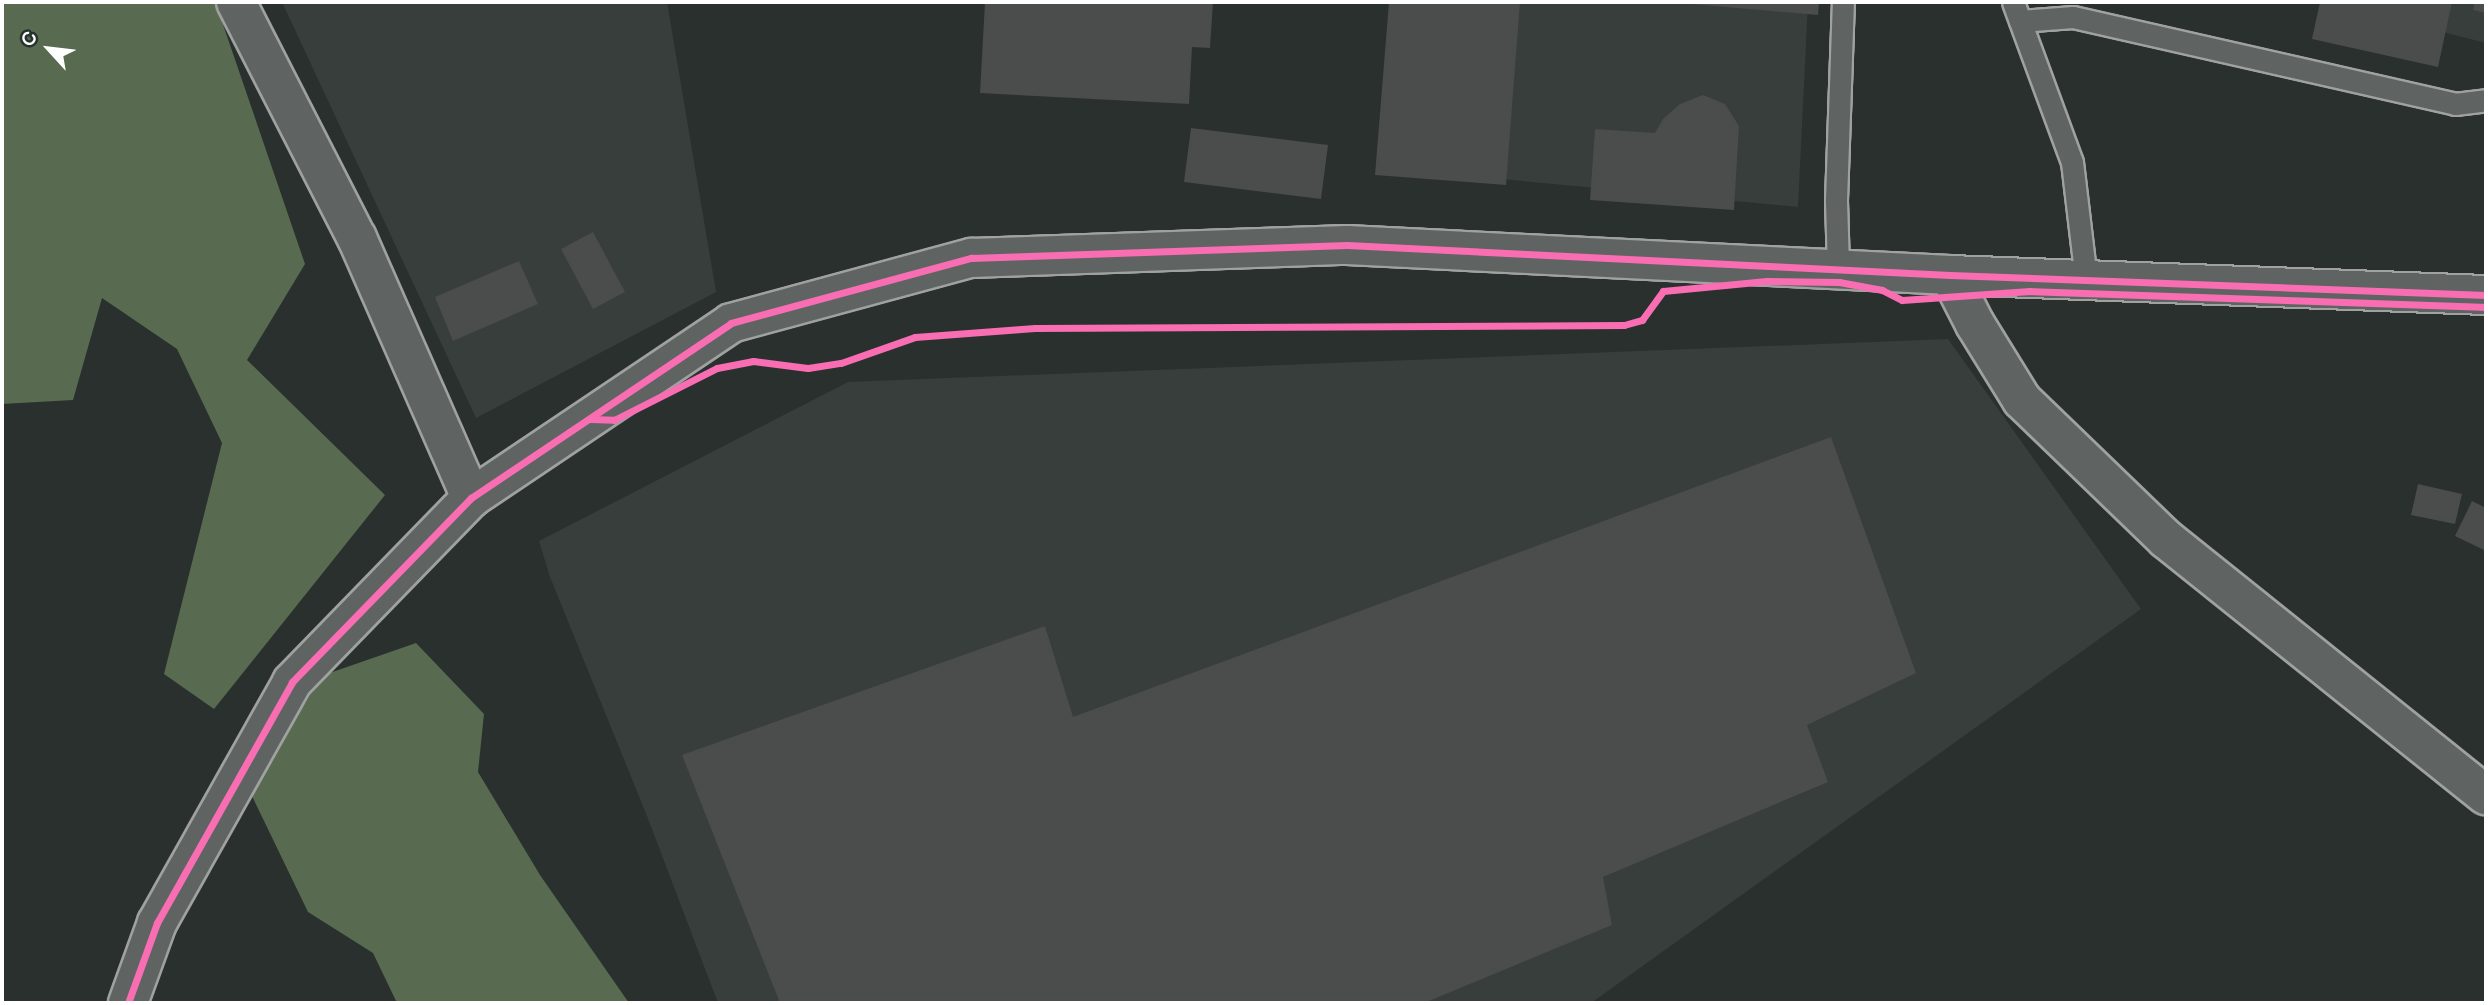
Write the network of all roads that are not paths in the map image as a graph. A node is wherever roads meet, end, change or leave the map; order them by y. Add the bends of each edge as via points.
1 (236, 2) edge
2 (1843, 2) edge
3 (2017, 11) edge
4 (2486, 100) edge
5 (1838, 268) junction
6 (1950, 275) junction
7 (2086, 280) junction
8 (2486, 295) edge
9 (471, 498) junction
10 (2486, 795) edge
11 (128, 1003) edge

1 - 9 street via 357,238
2 - 5 lane
3 - 4 lane via 2073,17 2455,104
3 - 7 lane via 2073,162
5 - 6 street
5 - 9 street via 1346,245 971,258 731,323
6 - 7 street
6 - 10 street via 2022,400 2166,539
7 - 8 street
9 - 11 street via 292,682 157,923

